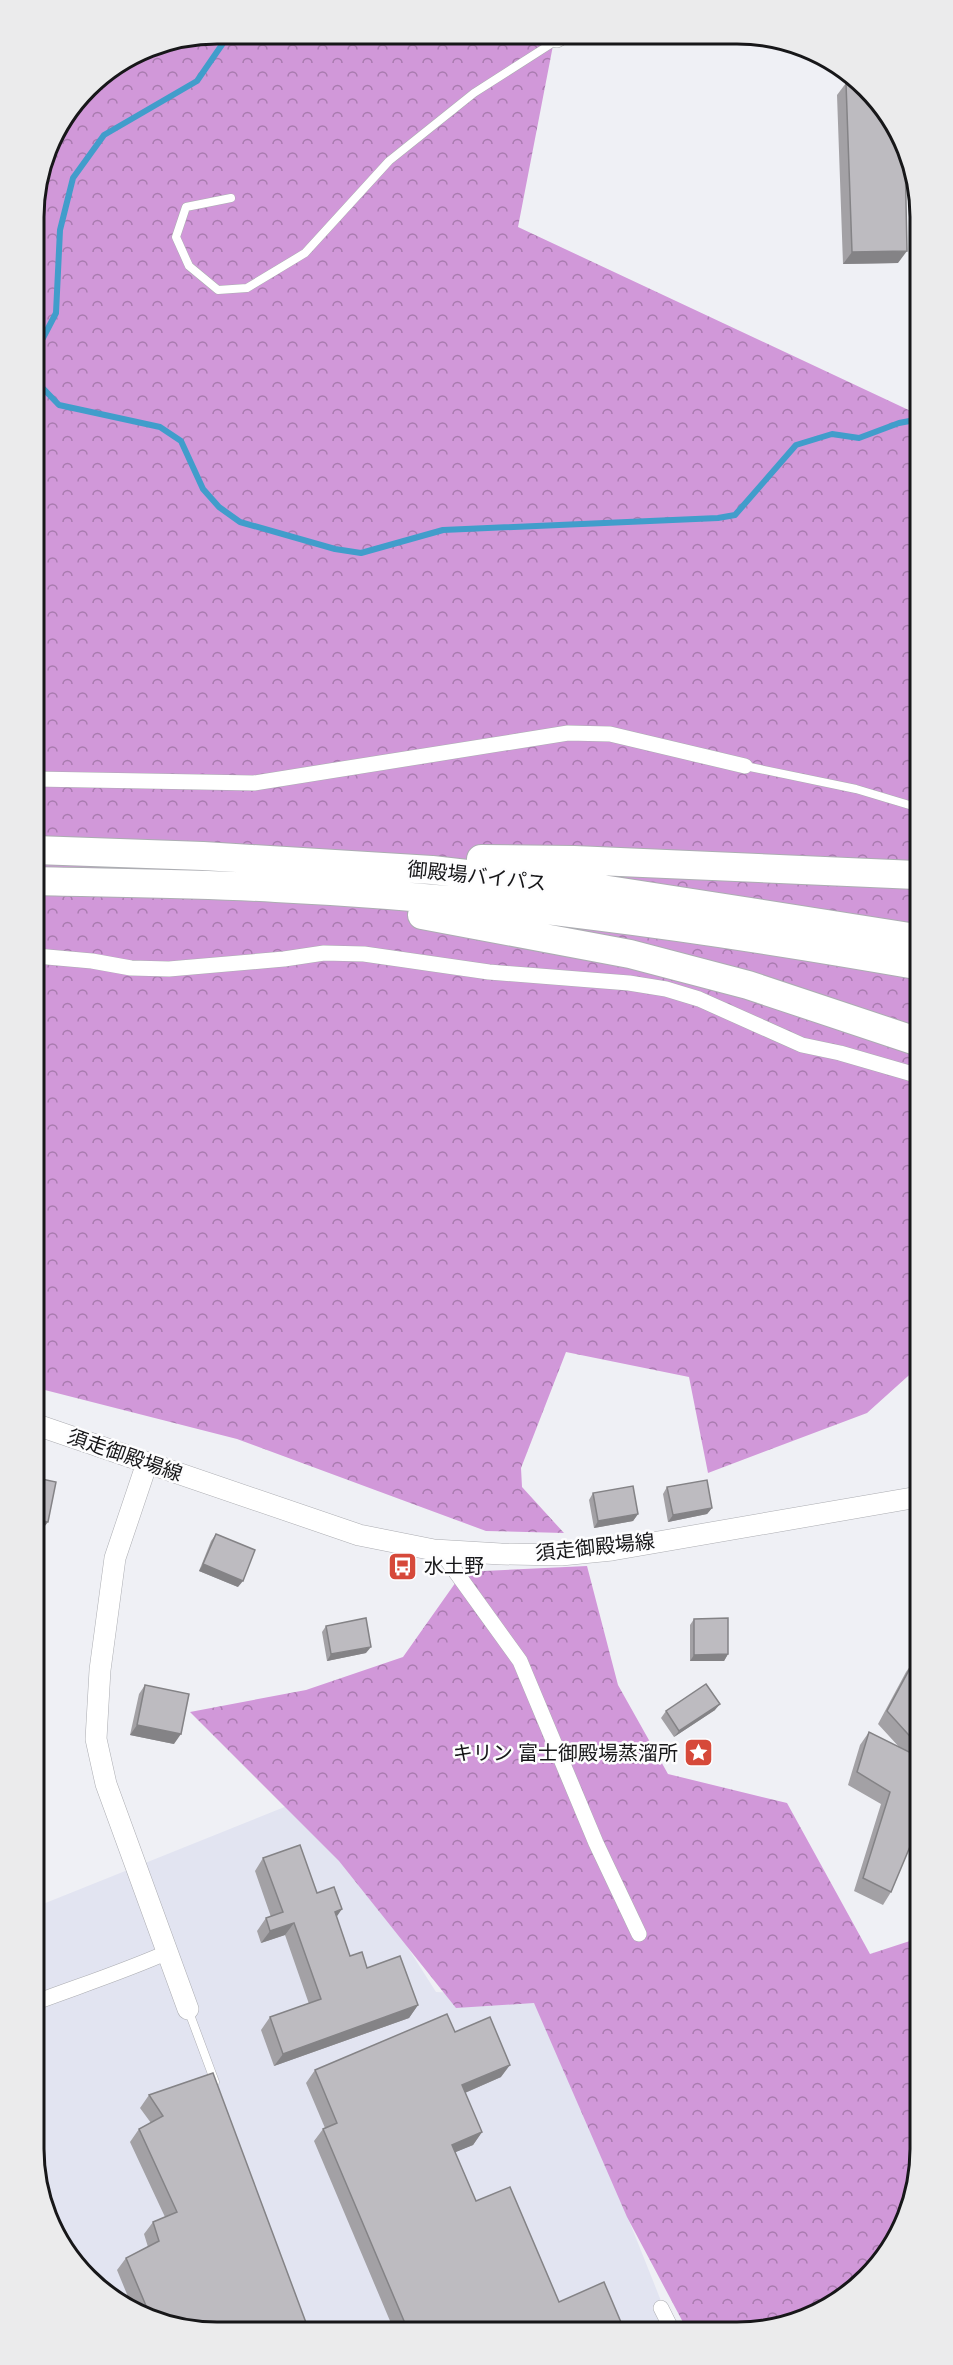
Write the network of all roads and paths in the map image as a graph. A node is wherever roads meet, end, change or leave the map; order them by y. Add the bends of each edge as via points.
1 (552, 44) edge
2 (231, 198) dead end
3 (746, 766) joint
4 (44, 779) edge
5 (910, 805) edge
6 (44, 850) edge
7 (203, 856) junction
8 (910, 875) edge
9 (44, 881) edge
10 (134, 883) junction
11 (910, 937) edge
12 (44, 957) edge
13 (910, 963) edge
14 (910, 1039) edge
15 (910, 1073) edge
16 (44, 1427) edge
17 (147, 1463) junction
18 (909, 1498) edge
19 (441, 1550) junction
20 (639, 1934) dead end
21 (168, 1952) junction
22 (44, 1999) edge
23 (188, 2009) joint
24 (217, 2086) edge
25 (661, 2308) dead end
26 (668, 2322) edge

1 - 2 lane via 474,93 389,161 304,253 247,288 218,290 189,266 176,237 186,207
3 - 4 street via 610,734 567,733 254,783
3 - 5 lane via 856,789
6 - 7 highway, 御殿場バイパス
7 - 8 highway via 574,860
7 - 11 highway, 御殿場バイパス via 432,870 590,888
9 - 10 highway, 御殿場バイパス
10 - 13 highway, 御殿場バイパス via 277,888 603,916
10 - 14 highway via 418,915 630,954 748,985
12 - 15 street via 169,969 324,953 364,954 489,972 629,983 699,999 802,1045
16 - 17 main road, 須走御殿場線
17 - 19 main road, 須走御殿場線 via 359,1535
17 - 21 main road via 115,1558 100,1670 96,1739 106,1784
18 - 19 main road, 須走御殿場線 via 612,1550 561,1555
19 - 20 street via 520,1661 596,1843
21 - 22 street
21 - 23 main road
23 - 24 lane
25 - 26 street

